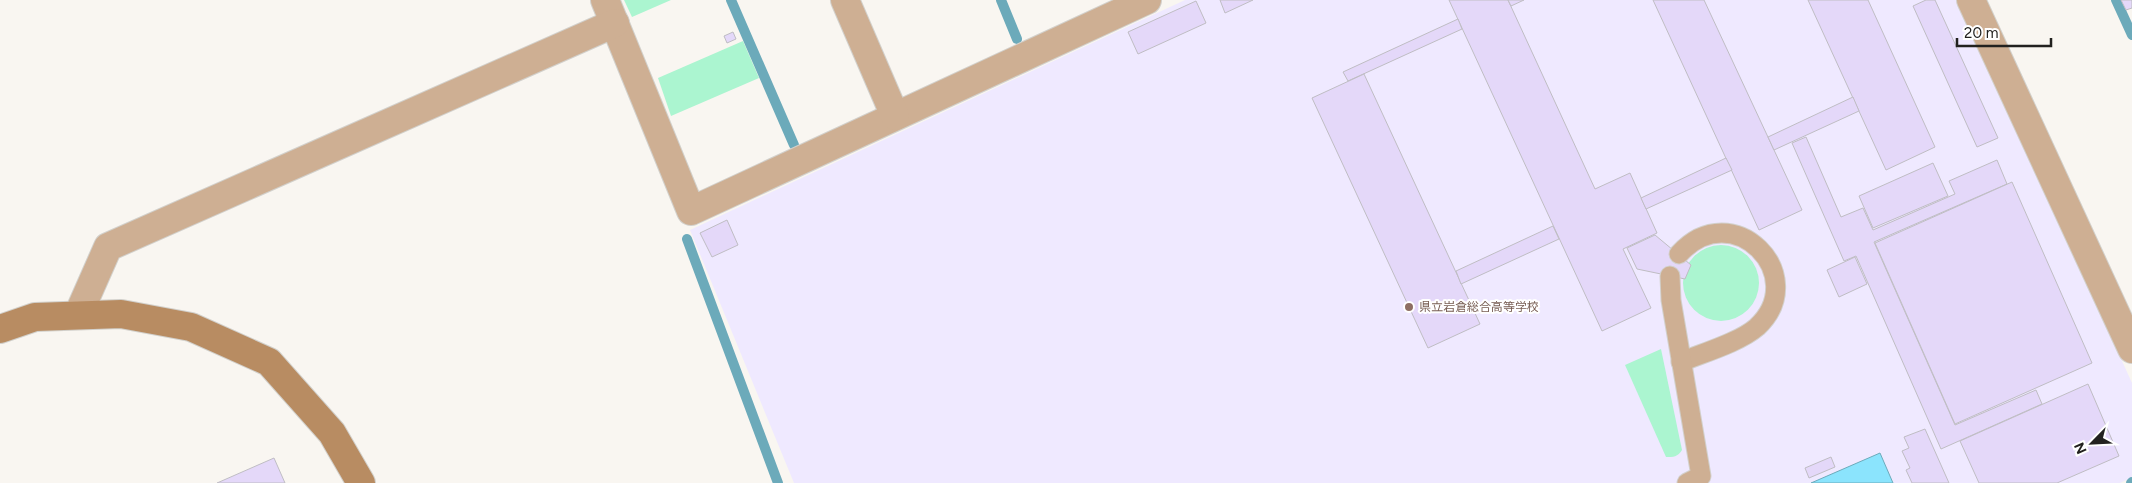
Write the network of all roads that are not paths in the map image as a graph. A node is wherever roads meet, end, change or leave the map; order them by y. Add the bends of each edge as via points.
1 (845, 0) edge
2 (1147, 0) edge
3 (1970, 0) edge
4 (610, 12) edge
5 (895, 116) junction
6 (1679, 254) dead end
7 (1670, 276) dead end
8 (78, 315) junction
9 (0, 329) edge
10 (2132, 349) edge
11 (1681, 362) junction
12 (361, 483) edge
13 (1686, 483) edge

1 - 5 street
2 - 5 street
3 - 10 street
4 - 5 street via 691,211
4 - 8 street via 108,247
6 - 11 lane via 1701,237 1715,233 1745,238 1758,246 1767,258 1774,272 1775,287 1773,302 1756,327
7 - 11 lane via 1670,300
8 - 9 street via 35,317
8 - 12 street via 121,314 191,327 269,362 332,433
11 - 13 lane via 1701,476

